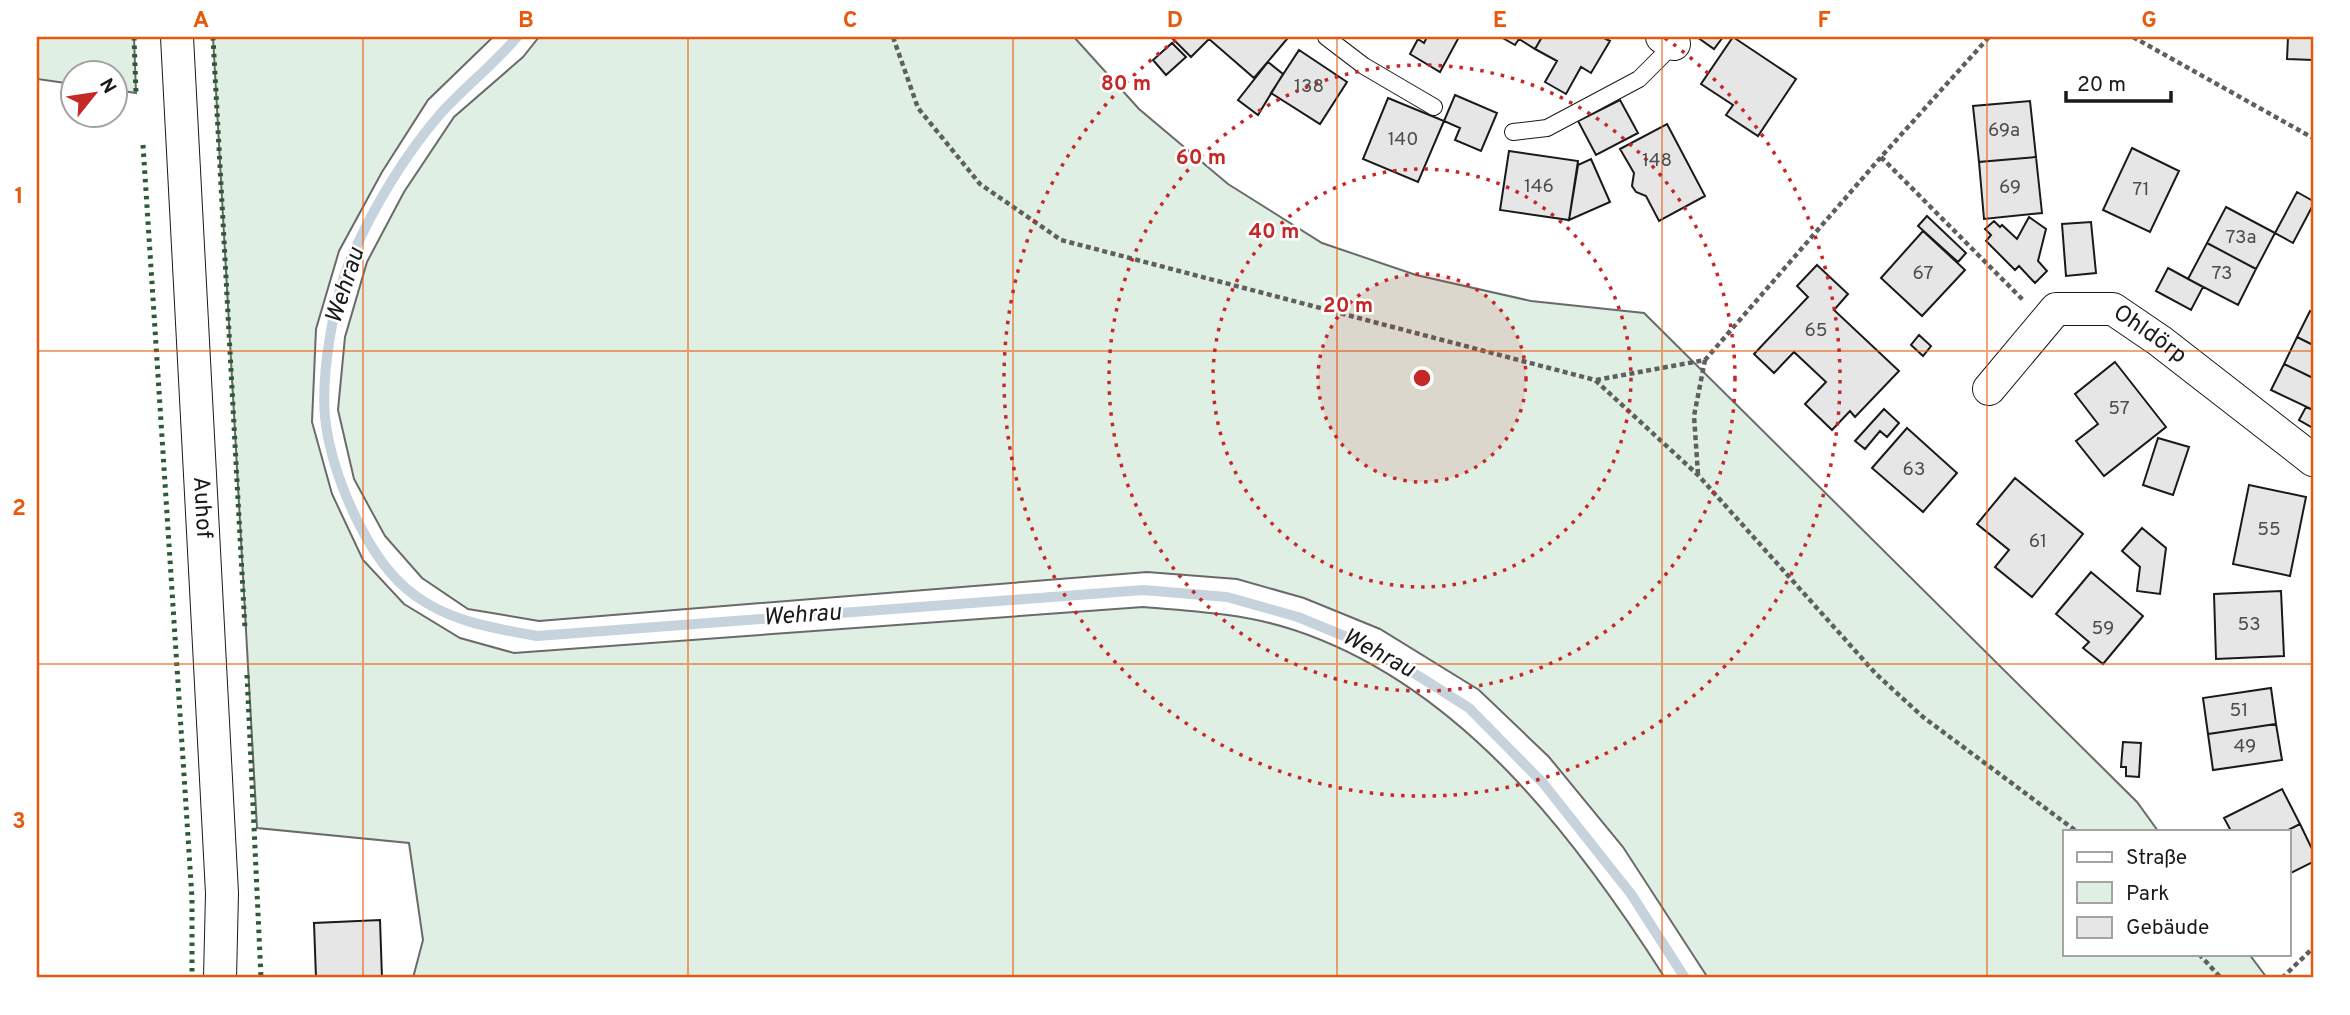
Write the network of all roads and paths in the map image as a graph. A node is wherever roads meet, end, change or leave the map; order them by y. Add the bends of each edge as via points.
1 (177, 37) edge
2 (893, 37) edge
3 (1326, 37) edge
4 (1989, 37) edge
5 (2133, 37) edge
6 (1668, 40) edge
7 (1434, 107) dead end
8 (1513, 132) dead end
9 (2313, 138) edge
10 (1881, 157) junction
11 (2045, 322) junction
12 (1705, 360) junction
13 (1594, 380) junction
14 (1989, 389) dead end
15 (2313, 460) edge
16 (1699, 475) junction
17 (2075, 830) edge
18 (2313, 948) edge
19 (2201, 956) edge
20 (220, 978) edge
21 (2222, 978) edge
22 (2282, 978) edge

1 - 20 street, Auhof via 222,893
2 - 13 path via 918,108 980,184 1061,240
3 - 7 lane
4 - 10 path
5 - 9 path
6 - 8 lane via 1639,79 1547,128
10 - 11 path
10 - 12 path
11 - 14 street, Ohldörp
11 - 15 street, Ohldörp via 2056,309 2113,309
12 - 13 path
12 - 16 path via 1694,416
13 - 16 path
16 - 17 path via 1877,674 1923,717
18 - 22 path
19 - 21 path

